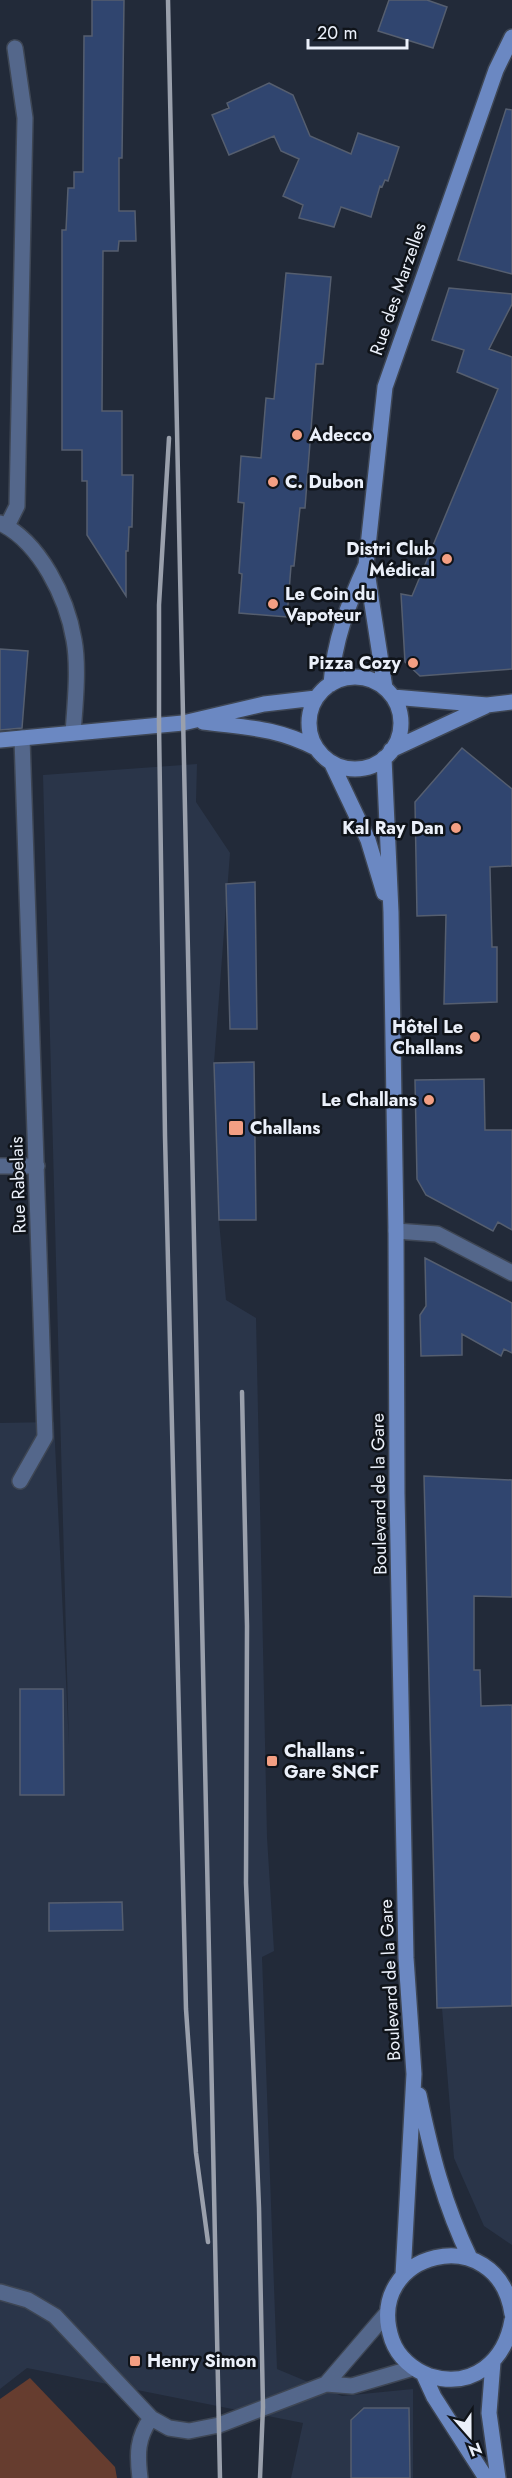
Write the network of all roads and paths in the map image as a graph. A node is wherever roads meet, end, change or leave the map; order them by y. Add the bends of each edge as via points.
1 (512, 37) edge
2 (15, 48) dead end
3 (4, 524) edge
4 (366, 565) junction
5 (331, 684) junction
6 (389, 693) junction
7 (316, 698) junction
8 (512, 702) edge
9 (487, 705) junction
10 (194, 721) junction
11 (74, 733) junction
12 (22, 738) junction
13 (0, 740) edge
14 (316, 748) junction
15 (388, 754) junction
16 (332, 762) junction
17 (391, 912) junction
18 (0, 1166) edge
19 (37, 1166) junction
20 (396, 1231) junction
21 (512, 1273) edge
22 (20, 1481) dead end
23 (414, 2074) junction
24 (470, 2258) junction
25 (403, 2275) junction
26 (0, 2292) edge
27 (387, 2313) junction
28 (512, 2314) edge
29 (512, 2320) edge
30 (493, 2362) junction
31 (418, 2371) junction
32 (326, 2384) junction
33 (151, 2418) junction
34 (140, 2478) edge
35 (486, 2478) edge
36 (498, 2478) edge

1 - 4 main road, Rue des Marzelles via 496,70 385,387
2 - 3 street via 25,118 16,506
3 - 11 street via 37,554 62,596 74,642
4 - 5 main road, Rue des Marzelles via 348,603 336,643
4 - 6 main road, Rue des Marzelles
5 - 6 main road via 358,677 373,680
5 - 7 main road
6 - 9 main road
6 - 15 main road via 399,710 401,724
7 - 10 main road via 264,704
7 - 14 main road via 309,723
8 - 9 main road
9 - 15 main road
10 - 11 main road
10 - 14 main road via 255,727
11 - 12 main road
12 - 13 main road
12 - 19 street, Rue Rabelais
14 - 16 main road
15 - 16 main road via 372,765 358,768
15 - 17 main road, Boulevard de la Gare
16 - 17 main road, Boulevard de la Gare via 368,840
17 - 20 main road, Boulevard de la Gare
18 - 19 street
19 - 22 street, Rue Rabelais via 45,1437
20 - 21 street via 437,1234
20 - 23 main road, Boulevard de la Gare via 406,1958
23 - 24 main road via 445,2201
23 - 25 main road
24 - 25 main road via 434,2256
24 - 28 main road via 489,2268 501,2282
25 - 27 main road via 389,2299
26 - 33 street via 28,2300 56,2316
27 - 31 main road via 393,2344
27 - 32 street
29 - 30 main road via 503,2350
30 - 31 main road via 460,2379 441,2379
30 - 36 main road via 489,2413
31 - 32 street via 352,2386
31 - 35 main road
32 - 33 street via 219,2424 189,2431 169,2428
33 - 34 street via 141,2431 137,2450

